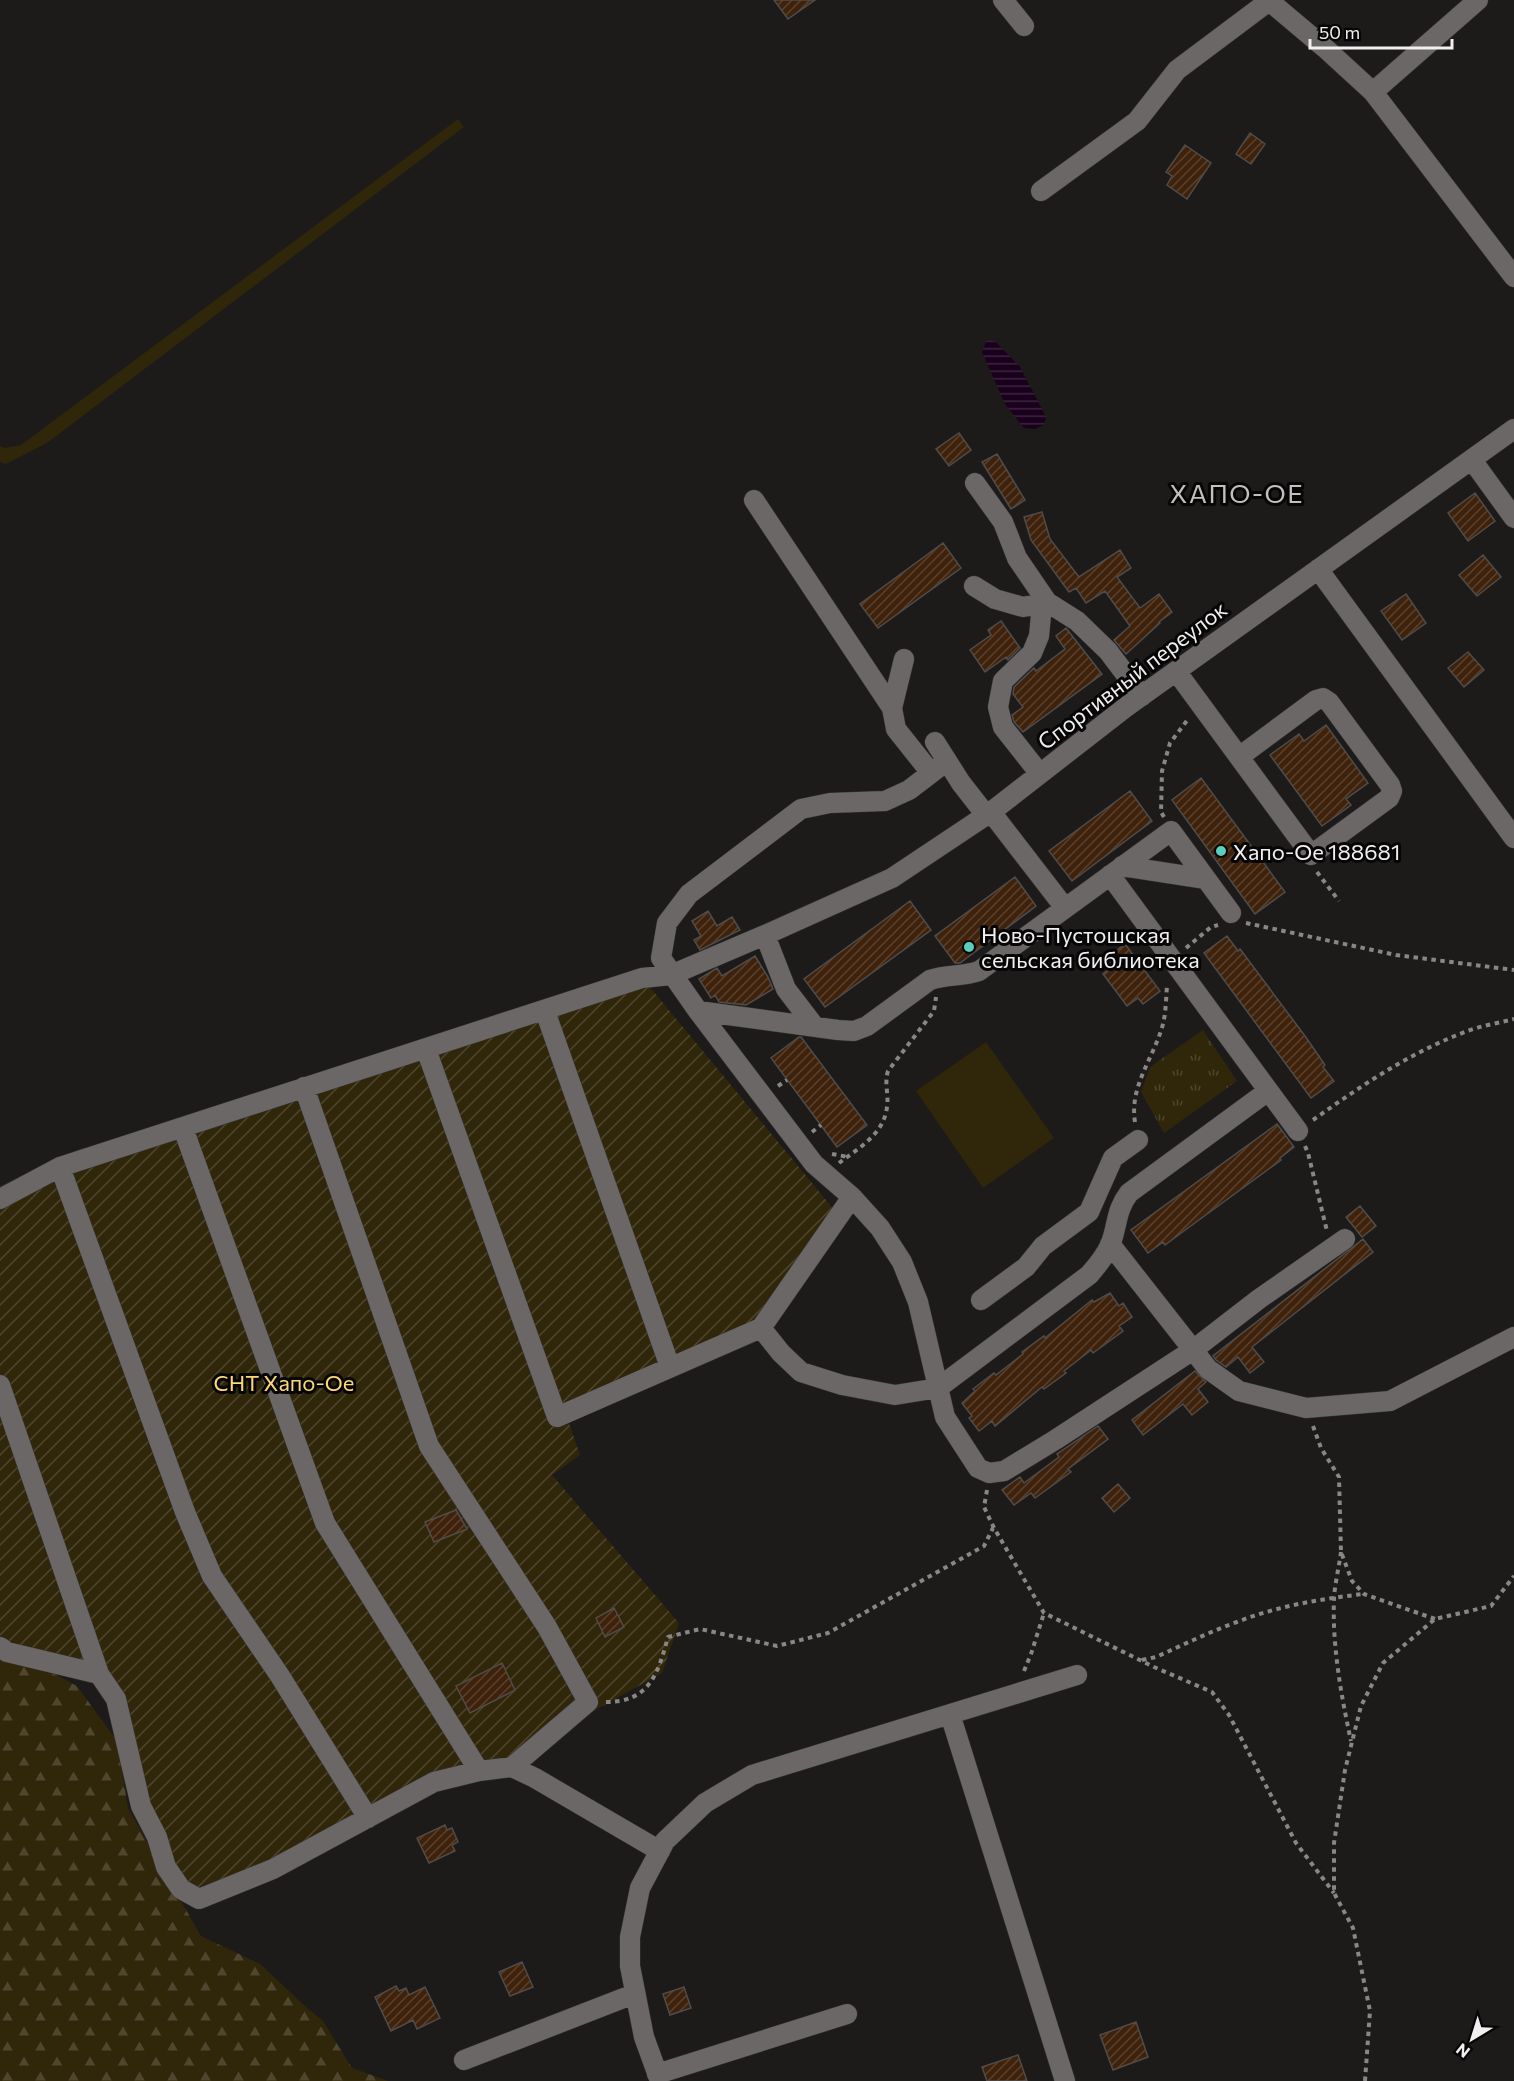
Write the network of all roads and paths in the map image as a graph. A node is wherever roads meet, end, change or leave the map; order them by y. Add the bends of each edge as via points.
1 (1003, 0) edge
2 (1478, 0) edge
3 (1268, 1) edge
4 (1024, 26) dead end
5 (1373, 92) junction
6 (1041, 190) dead end
7 (1514, 278) edge
8 (1514, 429) edge
9 (1472, 460) junction
10 (975, 483) dead end
11 (754, 500) dead end
12 (1514, 518) edge
13 (1318, 569) junction
14 (974, 586) dead end
15 (1047, 602) junction
16 (904, 658) dead end
17 (1176, 671) junction
18 (1142, 696) junction
19 (1200, 704) junction
20 (892, 708) junction
21 (935, 741) dead end
22 (1239, 757) junction
23 (947, 761) junction
24 (931, 773) junction
25 (1040, 774) junction
26 (988, 814) junction
27 (1171, 831) junction
28 (1514, 838) edge
29 (1311, 855) junction
30 (1116, 871) junction
31 (1206, 879) junction
32 (1339, 901) dead end
33 (1065, 908) junction
34 (1234, 917) junction
35 (765, 935) junction
36 (1171, 958) junction
37 (1514, 970) edge
38 (671, 975) junction
39 (930, 980) junction
40 (545, 1011) junction
41 (698, 1011) junction
42 (1514, 1019) edge
43 (815, 1027) junction
44 (426, 1049) junction
45 (304, 1087) junction
46 (1268, 1091) junction
47 (183, 1128) junction
48 (1298, 1131) junction
49 (1138, 1140) joint
50 (60, 1167) junction
51 (825, 1174) junction
52 (1097, 1194) junction
53 (852, 1197) junction
54 (0, 1199) edge
55 (1120, 1204) junction
56 (1110, 1244) junction
57 (1338, 1244) joint
58 (981, 1300) dead end
59 (761, 1328) junction
60 (1514, 1337) edge
61 (1193, 1350) junction
62 (670, 1367) junction
63 (0, 1385) edge
64 (938, 1388) junction
65 (1306, 1408) junction
66 (989, 1473) junction
67 (994, 1528) junction
68 (1341, 1552) junction
69 (1514, 1576) edge
70 (1364, 1594) junction
71 (1334, 1598) junction
72 (1044, 1613) junction
73 (1435, 1619) junction
74 (0, 1647) edge
75 (1140, 1660) junction
76 (99, 1674) junction
77 (1077, 1675) dead end
78 (1013, 1695) junction
79 (588, 1702) junction
80 (950, 1714) junction
81 (1351, 1745) junction
82 (512, 1767) junction
83 (479, 1771) junction
84 (368, 1818) junction
85 (660, 1851) junction
86 (1334, 1893) junction
87 (634, 1994) junction
88 (847, 2014) dead end
89 (464, 2060) dead end
90 (659, 2077) edge
91 (1065, 2081) edge
92 (1365, 2081) edge

1 - 4 street
2 - 5 street
3 - 5 street
3 - 6 street via 1177,70 1137,121
5 - 7 street
8 - 9 street, Спортивный переулок
9 - 12 street
9 - 13 street, Спортивный переулок
10 - 15 street via 1003,522 1017,558
11 - 20 street
13 - 17 street, Спортивный переулок
13 - 28 street
14 - 15 street via 1023,607
15 - 18 street via 1077,621 1107,651
15 - 25 street via 1032,653 1003,681 998,706 1003,727
16 - 20 street
17 - 18 street, Спортивный переулок
17 - 19 street
18 - 25 street, Спортивный переулок
19 - 22 street
19 - 27 path via 1170,743 1162,771 1161,812
20 - 24 street via 896,729
21 - 23 street
22 - 29 street
22 - 29 street via 1323,698 1357,738 1392,791 1389,798
23 - 24 street
23 - 26 street
24 - 38 street via 909,790 885,801 830,803 801,809 689,894 667,923 661,958
25 - 26 street, Спортивный переулок
26 - 33 street
26 - 35 street, Спортивный переулок via 892,878
27 - 30 street
27 - 31 street
29 - 32 path via 1312,864
30 - 31 street
30 - 33 street
30 - 36 street
31 - 34 street
33 - 39 street via 979,971
34 - 36 path via 1211,927
34 - 37 path via 1396,955
35 - 38 street, Спортивный переулок
35 - 43 street via 786,989
36 - 46 street
36 - 49 path via 1163,1024 1136,1089 1133,1110
38 - 40 street, Спортивный переулок via 642,978
38 - 41 street
39 - 43 street via 867,1026 854,1031
39 - 51 path via 937,1000 934,1011 888,1071 887,1107 882,1124 869,1140
40 - 44 street, Спортивный переулок
40 - 62 street
41 - 43 street
41 - 51 street
42 - 48 path via 1466,1032 1413,1055 1364,1083
44 - 45 street, Спортивный переулок
44 - 62 street via 557,1416
45 - 47 street, Спортивный переулок
45 - 79 street via 429,1446 547,1627
46 - 48 street
46 - 55 street via 1128,1193
47 - 50 street, Спортивный переулок
47 - 83 street via 325,1523
48 - 57 path
49 - 52 street via 1113,1158
50 - 54 street, Спортивный переулок
50 - 84 street via 184,1512 212,1576
51 - 53 street
52 - 55 street
52 - 58 street via 1089,1212
53 - 59 street
53 - 64 street via 880,1228 902,1262 918,1302
55 - 56 street
56 - 61 street
56 - 64 street via 1089,1275
57 - 61 street
59 - 62 street
59 - 64 street via 801,1372 895,1395
60 - 65 street via 1390,1401
61 - 65 street via 1208,1370 1239,1391
61 - 66 street via 1004,1471
63 - 76 street
64 - 66 street via 945,1417 978,1468
65 - 68 path via 1322,1448 1340,1477
66 - 67 path via 984,1507
67 - 72 path
67 - 79 path via 984,1546 828,1633 777,1646 700,1629 668,1637 648,1687 622,1702
68 - 70 path via 1352,1581
68 - 71 path
69 - 73 path via 1491,1606
70 - 71 path
70 - 73 path
71 - 75 path via 1262,1613
71 - 81 path via 1337,1654
72 - 75 path
72 - 78 path
73 - 81 path via 1383,1664 1361,1706
74 - 76 street
75 - 86 path via 1212,1692 1229,1715 1296,1843
76 - 84 street via 116,1699 141,1806 166,1867 181,1889 199,1899 273,1869
77 - 78 street
78 - 80 street
79 - 82 street
80 - 85 street via 752,1775 705,1803 665,1840
80 - 91 street
81 - 86 path via 1334,1842
82 - 83 street
82 - 85 street
83 - 84 street via 434,1782
85 - 87 street via 640,1888 630,1936
86 - 92 path via 1353,1928 1370,2011
87 - 89 street
87 - 90 street
88 - 90 street

